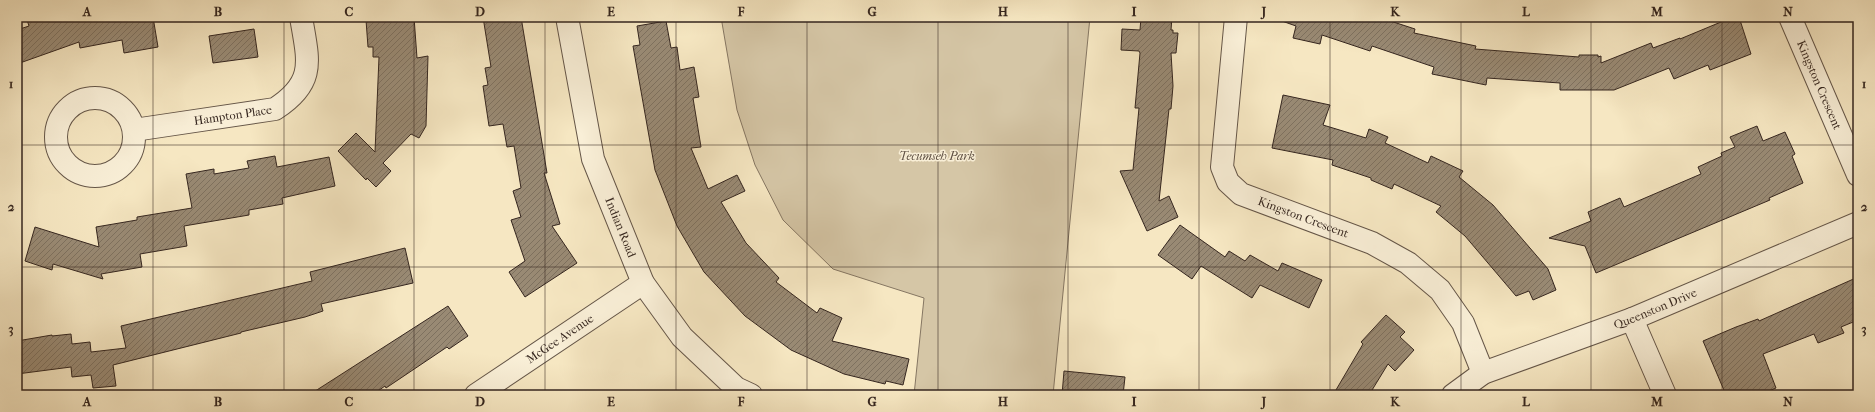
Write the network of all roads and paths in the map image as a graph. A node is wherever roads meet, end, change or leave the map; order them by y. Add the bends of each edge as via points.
1 (301, 17) edge
2 (567, 17) edge
3 (1236, 17) edge
4 (1790, 17) edge
5 (134, 130) dead end
6 (1858, 175) edge
7 (1858, 223) edge
8 (643, 284) junction
9 (1632, 319) junction
10 (1483, 373) junction
11 (476, 395) edge
12 (751, 395) edge
13 (1453, 395) edge
14 (1665, 395) edge

1 - 5 street, Hampton Place via 308,61 302,84 290,99 275,109
2 - 8 street, Indian Road via 593,159
3 - 10 street, Kingston Crescent via 1222,167 1228,182 1241,194 1372,243 1408,263 1440,290 1463,323
4 - 6 street, Kingston Crescent
7 - 9 street, Queenston Drive
8 - 11 street, McGee Avenue
8 - 12 street, Indian Road via 682,337 736,388
9 - 10 street, Queenston Drive
9 - 14 street
10 - 13 street, Queenston Drive

